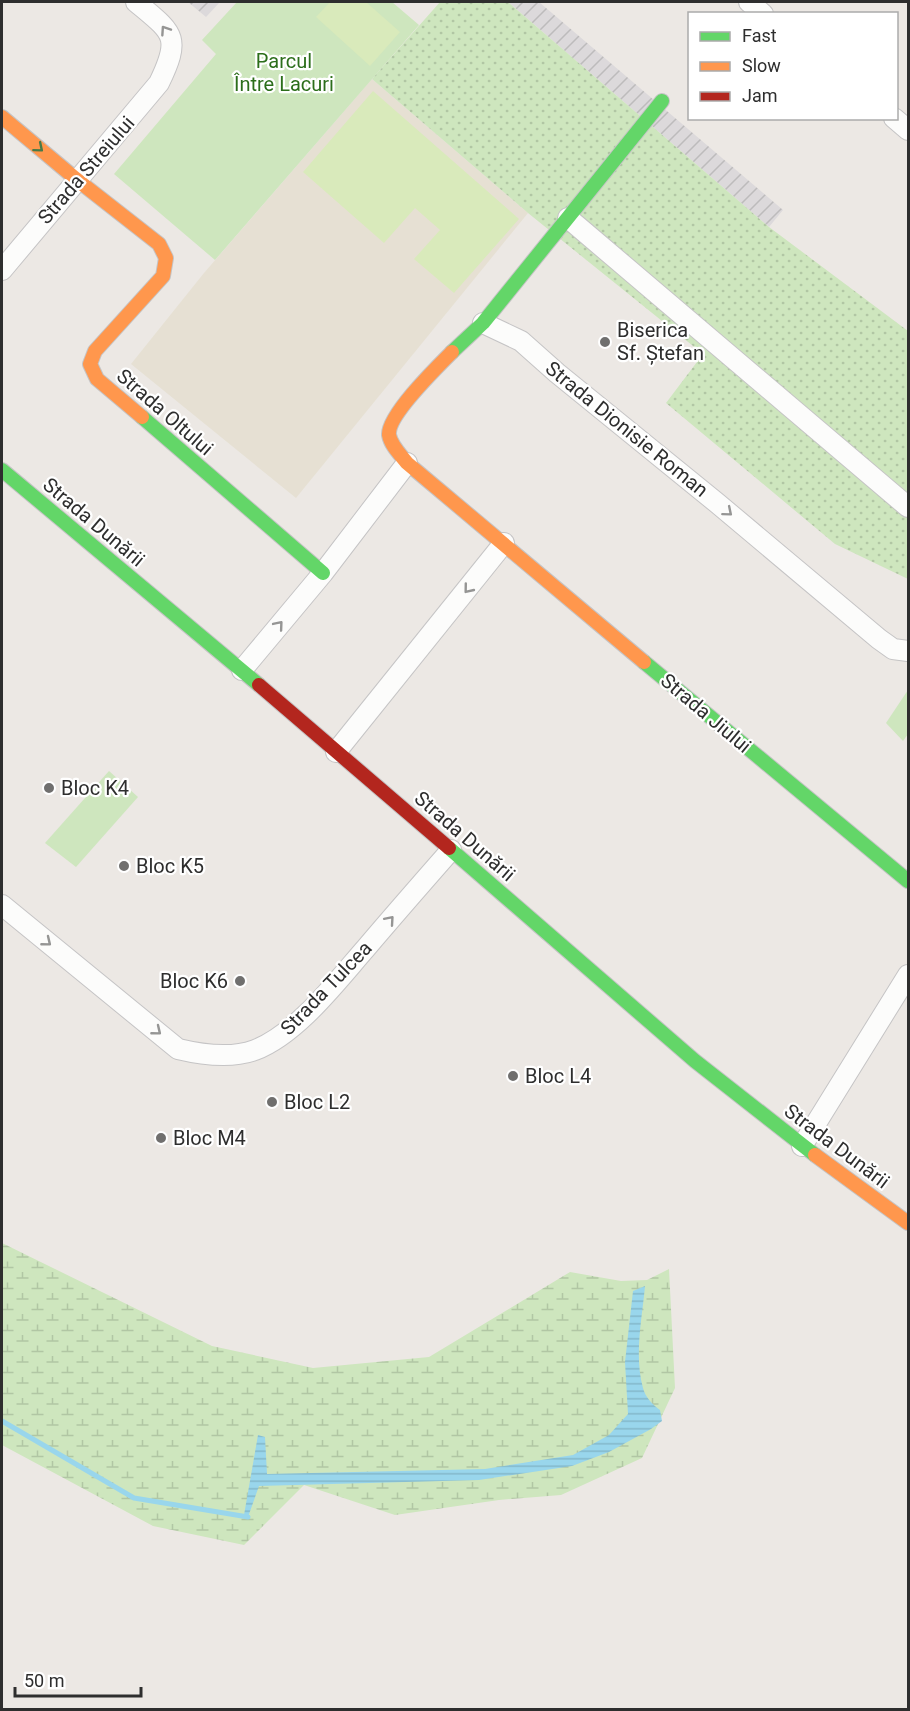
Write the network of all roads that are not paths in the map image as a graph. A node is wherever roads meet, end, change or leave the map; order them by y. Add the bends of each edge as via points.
1 (136, 2) edge
2 (749, 2) edge
3 (761, 12) edge
4 (662, 101) dead end
5 (2, 117) edge
6 (896, 120) edge
7 (909, 130) edge
8 (76, 180) junction
9 (568, 218) junction
10 (2, 270) edge
11 (483, 323) junction
12 (407, 463) junction
13 (2, 470) edge
14 (909, 507) edge
15 (504, 543) junction
16 (323, 573) junction
17 (909, 651) edge
18 (242, 670) junction
19 (336, 752) junction
20 (451, 850) junction
21 (909, 881) edge
22 (2, 905) edge
23 (909, 975) edge
24 (802, 1146) junction
25 (909, 1223) edge

8 -> 1 street, Strada Streiului via 138,110 159,83 171,58 173,48 164,26
2 - 3 street
4 - 9 street
5 -> 8 street, Strada Oltului
6 - 7 street
8 - 10 street, Strada Streiului
8 - 16 street, Strada Oltului via 159,244 166,258 163,276 95,351 90,364 97,379
9 - 11 street
9 - 14 street
11 - 12 street via 393,419 389,435
11 -> 17 street, Strada Dionisie Roman via 521,341 879,639 893,649
12 - 15 street, Strada Jiului
12 - 16 street
13 - 18 street, Strada Dunării
15 -> 19 street
15 - 21 street, Strada Jiului
18 -> 16 street
18 - 19 street, Strada Dunării
19 - 20 street, Strada Dunării
22 -> 20 street, Strada Tulcea via 178,1049 196,1054 237,1054 255,1050 290,1031
20 - 24 street, Strada Dunării via 695,1061
23 - 24 street
24 - 25 street, Strada Dunării

